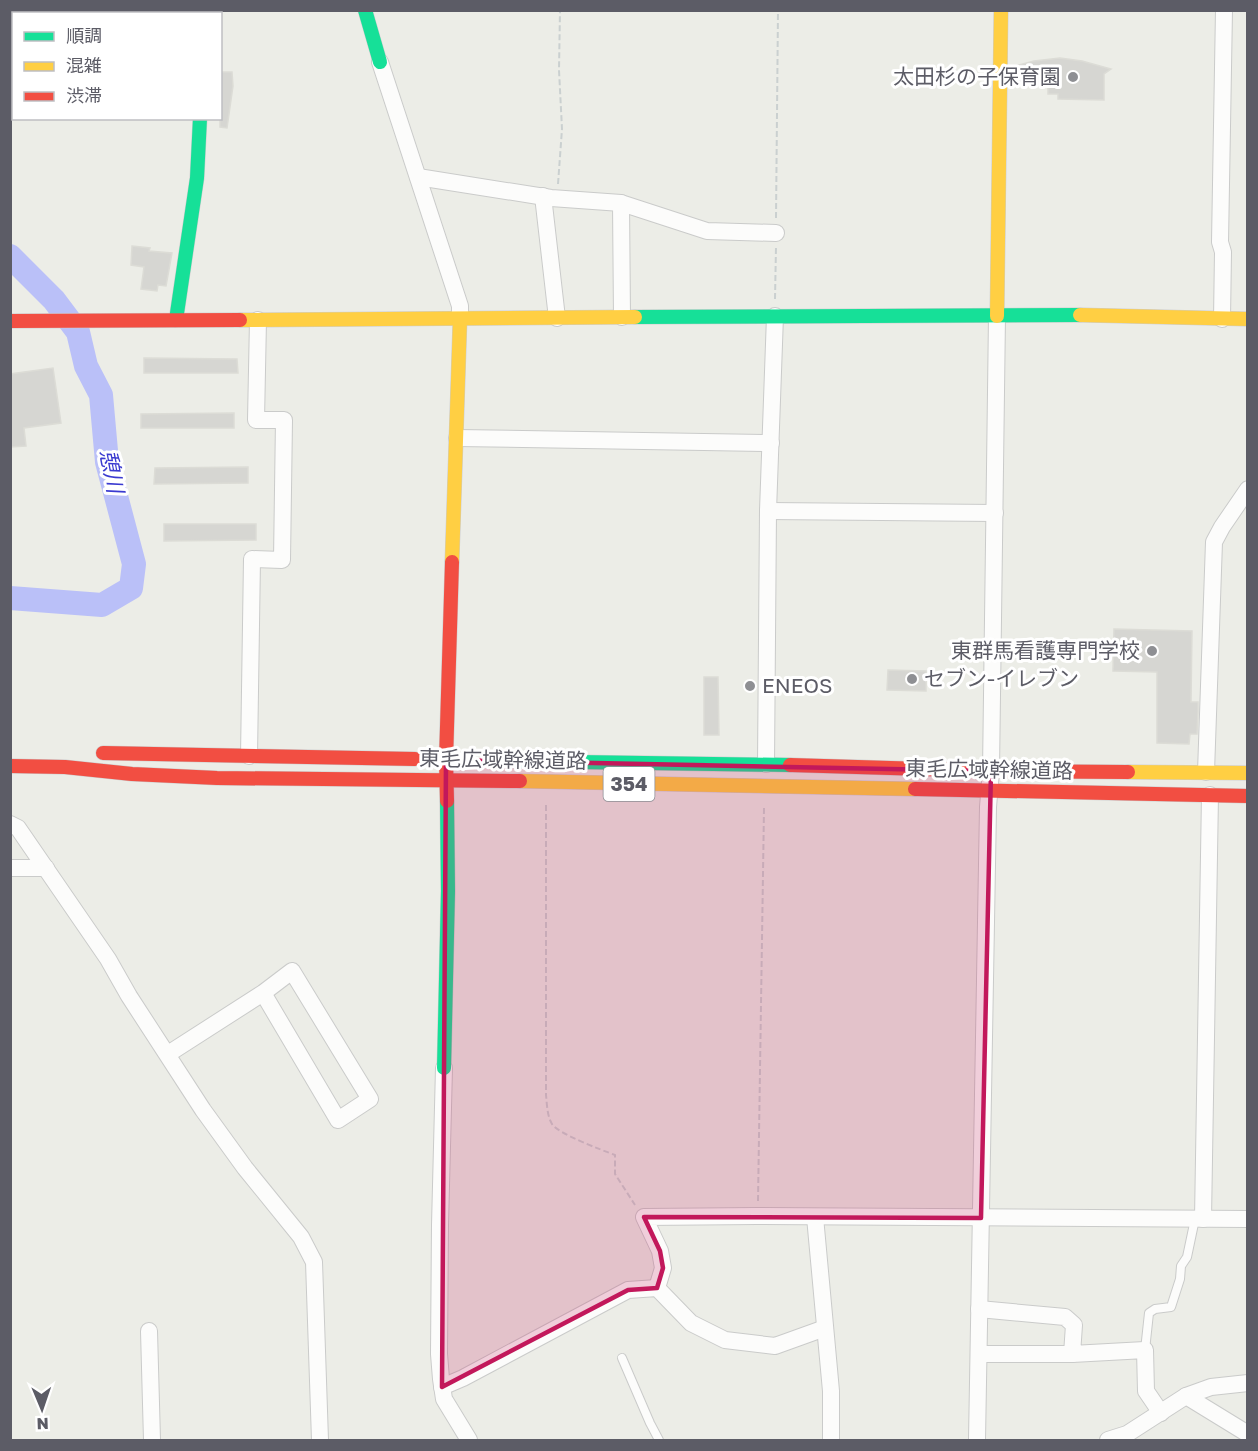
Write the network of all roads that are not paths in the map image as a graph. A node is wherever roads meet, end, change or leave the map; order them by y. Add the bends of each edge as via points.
1 (365, 10) edge
2 (1001, 10) edge
3 (1224, 10) edge
4 (380, 62) joint
5 (200, 120) edge
6 (418, 177) junction
7 (550, 197) junction
8 (621, 203) junction
9 (776, 233) road end
10 (775, 316) junction
11 (997, 316) junction
12 (557, 318) junction
13 (622, 318) junction
14 (460, 319) junction
15 (1222, 319) junction
16 (1248, 319) edge
17 (176, 320) junction
18 (258, 320) junction
19 (10, 321) edge
20 (457, 438) junction
21 (771, 443) junction
22 (1248, 489) edge
23 (768, 511) junction
24 (995, 513) junction
25 (94, 753) dead end
26 (249, 756) junction
27 (441, 760) junction
28 (494, 760) dead end
29 (766, 764) junction
30 (10, 766) edge
31 (991, 771) junction
32 (1206, 772) junction
33 (1248, 773) edge
34 (447, 780) junction
35 (989, 791) junction
36 (1210, 795) junction
37 (1248, 796) edge
38 (10, 824) edge
39 (10, 868) edge
40 (46, 868) junction
41 (263, 993) junction
42 (168, 1054) junction
43 (444, 1068) joint
44 (815, 1217) junction
45 (981, 1218) junction
46 (1199, 1219) junction
47 (1248, 1219) edge
48 (657, 1288) junction
49 (979, 1309) junction
50 (825, 1328) junction
51 (149, 1331) dead end
52 (1144, 1350) junction
53 (978, 1354) junction
54 (1072, 1354) junction
55 (622, 1358) dead end
56 (1248, 1383) edge
57 (442, 1387) junction
58 (1186, 1396) junction
59 (1161, 1413) junction
60 (1248, 1434) edge
61 (152, 1440) edge
62 (320, 1440) edge
63 (469, 1440) edge
64 (659, 1440) edge
65 (831, 1440) edge
66 (977, 1440) edge
67 (1108, 1440) edge

1 - 4 main road
2 - 11 main road
3 - 15 street
4 - 6 street
5 - 17 main road via 197,178
6 - 7 street
6 - 14 street via 460,306
7 - 8 street
7 - 12 street
8 - 9 street via 707,231
8 - 13 street
10 - 11 main road
10 - 13 main road
10 - 21 street
11 - 15 main road
11 - 24 street
12 - 13 main road
12 - 14 main road
14 - 18 main road
14 - 20 main road
15 - 16 main road
17 - 18 main road
17 - 19 main road
18 - 26 street via 256,420 284,420 282,560 252,559
20 - 21 street
20 - 27 main road
21 - 23 street
22 - 32 street via 1214,542
23 - 24 street
23 - 29 street
24 - 31 street
25 - 26 main road, 東毛広域幹線道路
26 - 27 main road, 東毛広域幹線道路
27 - 34 main road
28 - 29 main road, 東毛広域幹線道路 / 354
29 - 31 main road, 東毛広域幹線道路 / 354
30 - 34 main road, 東毛広域幹線道路 / 354 via 217,778
31 - 32 main road, 東毛広域幹線道路 / 354
31 - 35 street
32 - 33 main road, 東毛広域幹線道路 / 354
34 - 35 main road, 東毛広域幹線道路 / 354
34 - 43 main road
35 - 36 main road, 東毛広域幹線道路 / 354
35 - 45 street
36 - 37 main road, 東毛広域幹線道路 / 354
36 - 46 street
38 - 40 street via 18,828
39 - 40 street
40 - 42 street
41 - 41 street via 292,971 370,1099 338,1120
41 - 42 street
42 - 62 street via 245,1168 301,1237 314,1262
43 - 57 street via 439,1354
44 - 45 street
44 - 48 street via 644,1217 660,1251 663,1268
44 - 50 street
45 - 46 street
45 - 49 street
46 - 47 street
46 - 52 lane via 1171,1307 1149,1313
48 - 50 street via 691,1323 725,1340 775,1346
48 - 57 street via 628,1290
49 - 53 street
49 - 54 street via 1065,1317 1074,1325
50 - 65 street
51 - 61 street
52 - 54 street
52 - 59 street via 1146,1391
53 - 54 street
53 - 66 street
55 - 64 lane
56 - 58 street via 1211,1387
57 - 63 street via 444,1399
58 - 59 street
58 - 60 street
59 - 67 street via 1127,1434

